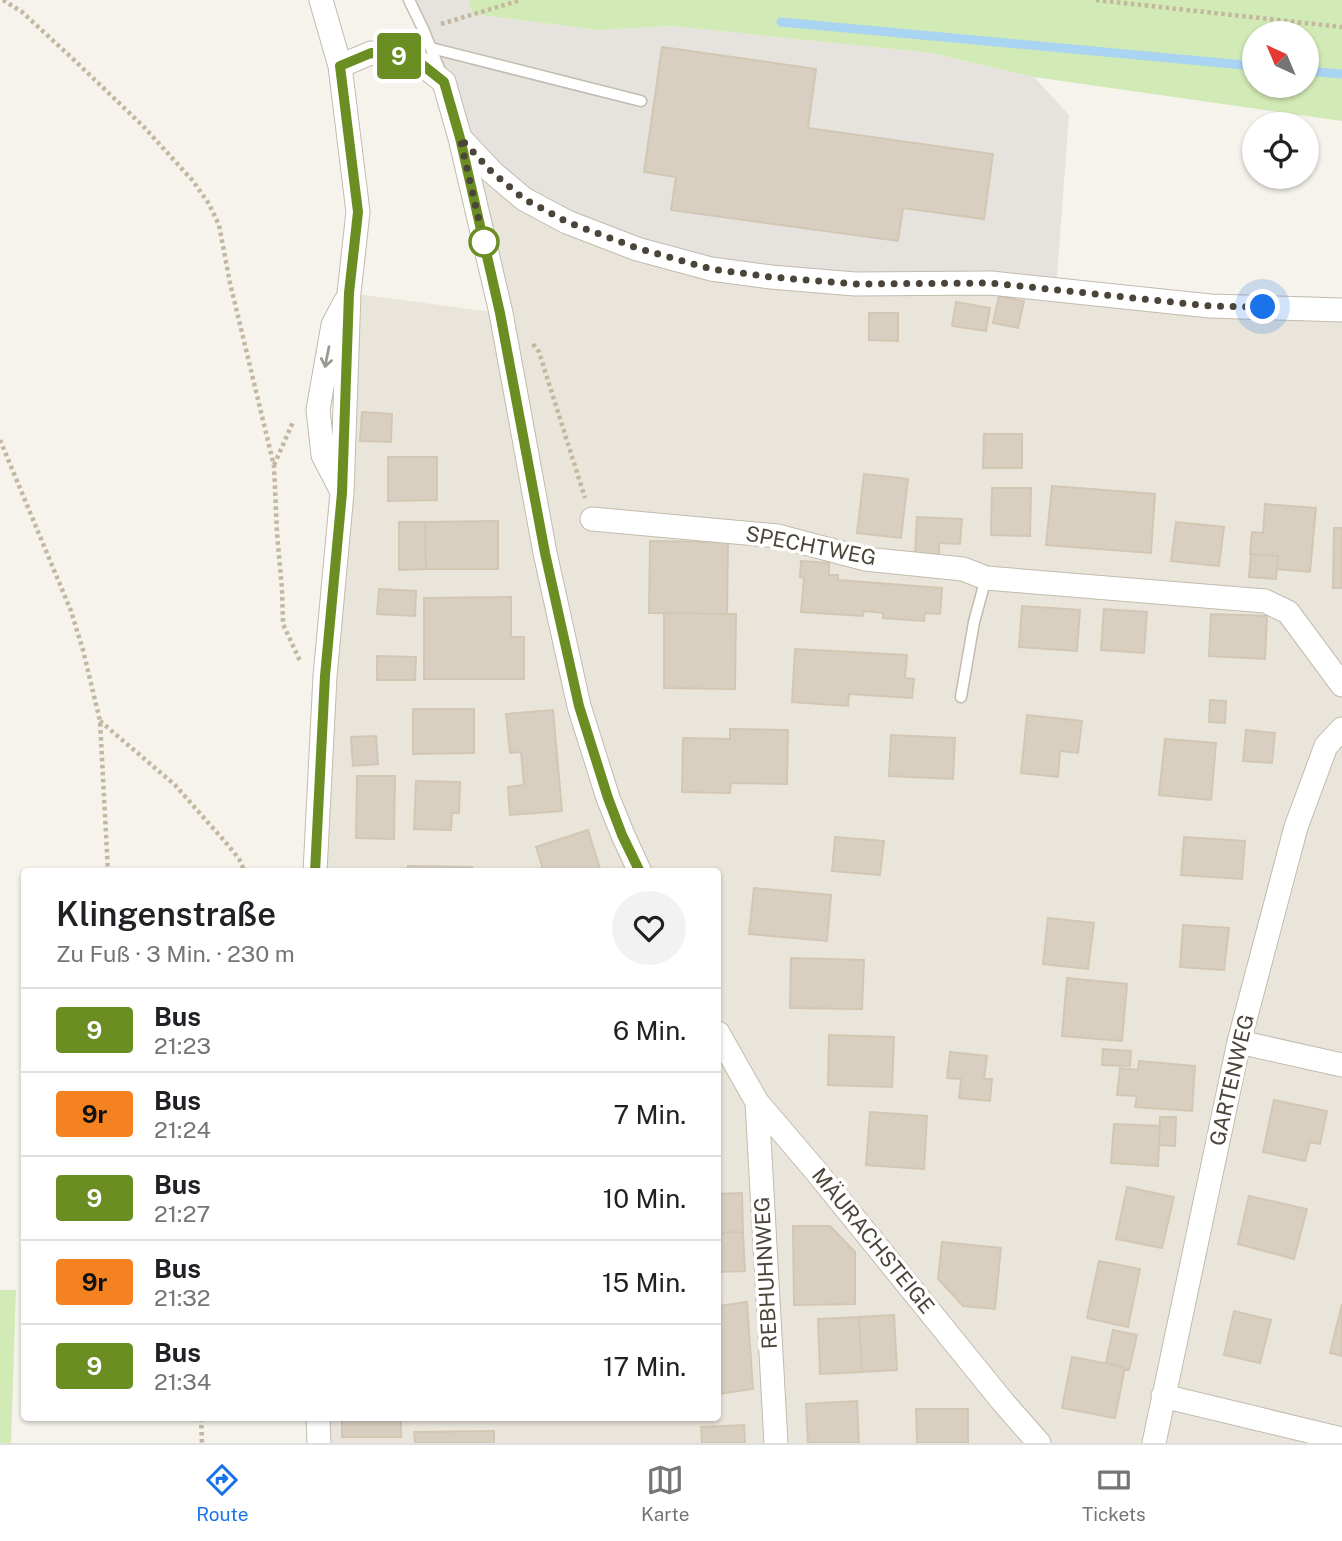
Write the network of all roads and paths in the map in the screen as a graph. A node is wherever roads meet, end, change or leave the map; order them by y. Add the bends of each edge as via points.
1 (3, 0) edge
2 (321, 0) edge
3 (409, 0) edge
4 (521, 0) edge
5 (1097, 0) edge
6 (1342, 27) edge
7 (424, 29) junction
8 (430, 48) junction
9 (340, 66) junction
10 (444, 82) junction
11 (641, 101) dead end
12 (460, 138) junction
13 (1342, 310) edge
14 (526, 336) dead end
15 (0, 440) edge
16 (592, 519) joint
17 (986, 578) junction
18 (325, 676) junction
19 (1342, 685) edge
20 (961, 697) dead end
21 (100, 721) junction
22 (1342, 729) edge
23 (108, 868) edge
24 (243, 868) edge
25 (315, 868) edge
26 (638, 868) edge
27 (721, 1038) edge
28 (1239, 1042) junction
29 (1342, 1065) edge
30 (757, 1102) junction
31 (1163, 1396) junction
32 (201, 1421) edge
33 (318, 1421) edge
34 (1342, 1439) edge
35 (202, 1443) edge
36 (319, 1443) edge
37 (776, 1443) edge
38 (1039, 1443) edge
39 (1154, 1443) edge

1 - 18 path via 42,30 143,126 209,204 219,225 274,466 283,624 301,662
2 - 9 street
3 - 7 lane
4 - 7 path
5 - 6 path
7 - 8 lane
8 - 10 lane
8 - 11 lane
9 - 10 street via 371,53 397,55 415,59
9 - 18 street via 358,212 349,293 342,493
10 - 12 street
12 - 13 street via 524,199 567,222 711,269 855,284 991,283 1210,306
12 - 26 street via 579,706 608,798
14 - 16 path via 539,352
15 - 21 path via 71,611
16 - 17 street, SPECHTWEG via 778,536 865,559 963,569
17 - 19 street, SPECHTWEG via 1265,601 1288,612
17 - 20 lane
18 - 25 street
21 - 23 path
21 - 24 path via 175,785
22 - 28 street, GARTENWEG via 1326,746 1296,827
27 - 30 street, MÄURACHSTEIGE
28 - 29 street
28 - 31 street, GARTENWEG
30 - 37 street, REBHUHNWEG
30 - 38 street, MÄURACHSTEIGE
31 - 34 street
31 - 39 street, GARTENWEG
32 - 35 path
33 - 36 street

